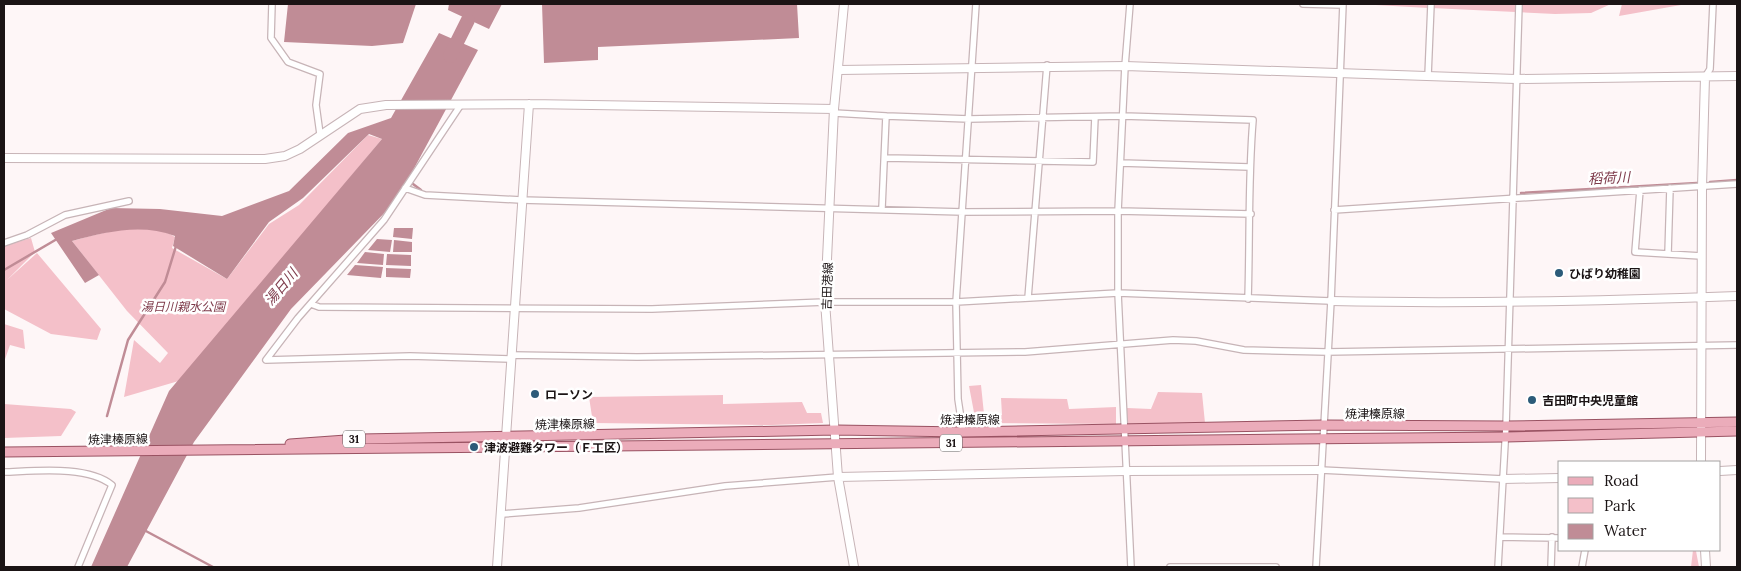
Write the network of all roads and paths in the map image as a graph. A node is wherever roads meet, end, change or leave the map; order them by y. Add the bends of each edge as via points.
1 (272, 4) edge
2 (844, 4) edge
3 (976, 4) edge
4 (1130, 4) edge
5 (1303, 4) edge
6 (1343, 4) edge
7 (1431, 4) edge
8 (1519, 4) edge
9 (1713, 4) edge
10 (1047, 65) junction
11 (973, 66) junction
12 (1125, 66) junction
13 (839, 70) junction
14 (1340, 72) junction
15 (1428, 76) junction
16 (1737, 76) edge
17 (1705, 77) junction
18 (1516, 79) junction
19 (529, 104) junction
20 (458, 106) junction
21 (834, 111) junction
22 (886, 116) junction
23 (1123, 116) junction
24 (1095, 117) junction
25 (1043, 118) junction
26 (969, 119) junction
27 (320, 134) junction
28 (4, 158) edge
29 (885, 158) junction
30 (966, 159) junction
31 (1040, 161) junction
32 (1121, 164) junction
33 (1249, 167) junction
34 (1737, 184) edge
35 (1702, 187) junction
36 (405, 188) junction
37 (1670, 188) junction
38 (1640, 190) junction
39 (1514, 199) junction
40 (521, 200) junction
41 (129, 201) dead end
42 (830, 208) junction
43 (882, 208) junction
44 (1334, 210) junction
45 (1118, 211) junction
46 (964, 212) junction
47 (1034, 212) junction
48 (1251, 214) junction
49 (4, 244) edge
50 (1668, 254) junction
51 (1701, 256) junction
52 (1118, 293) junction
53 (1737, 296) edge
54 (1028, 298) junction
55 (1248, 298) junction
56 (1701, 298) junction
57 (1510, 300) junction
58 (1331, 301) junction
59 (825, 302) junction
60 (956, 302) junction
61 (311, 304) junction
62 (514, 308) junction
63 (1119, 344) junction
64 (1737, 346) edge
65 (1701, 347) junction
66 (1509, 350) junction
67 (956, 352) junction
68 (1327, 352) junction
69 (828, 354) junction
70 (512, 357) junction
71 (1737, 422) edge
72 (1700, 423) junction
73 (1324, 425) junction
74 (1506, 426) junction
75 (836, 430) junction
76 (1123, 430) junction
77 (963, 432) junction
78 (1699, 432) junction
79 (1737, 432) edge
80 (1506, 437) junction
81 (505, 438) junction
82 (1323, 438) junction
83 (1124, 442) junction
84 (836, 444) junction
85 (505, 448) junction
86 (4, 450) edge
87 (203, 450) junction
88 (1701, 461) edge
89 (1321, 470) junction
90 (1737, 470) edge
91 (1126, 471) junction
92 (1721, 471) edge
93 (4, 472) edge
94 (838, 478) junction
95 (1558, 478) edge
96 (1503, 479) junction
97 (502, 514) junction
98 (1552, 537) junction
99 (1500, 538) junction
100 (1558, 538) edge
101 (1585, 551) edge
102 (1705, 551) edge
103 (78, 567) edge
104 (497, 567) edge
105 (854, 567) edge
106 (1131, 567) edge
107 (1170, 567) edge
108 (1242, 567) edge
109 (1276, 567) edge
110 (1316, 567) edge
111 (1498, 567) edge
112 (1550, 567) edge
113 (1582, 567) edge
114 (1706, 567) edge

1 - 27 street via 271,38 288,62 320,74 316,105
2 - 13 street, 吉田港線
3 - 11 street
4 - 12 street
5 - 6 street
6 - 14 street
7 - 15 street
8 - 18 street
9 - 17 street via 1710,69
10 - 11 street
10 - 12 street
10 - 25 street
11 - 13 street
11 - 26 street
12 - 14 street
12 - 23 street
13 - 21 street, 吉田港線
14 - 15 street
14 - 44 street
15 - 18 street
16 - 17 street
17 - 18 street
17 - 35 street
18 - 39 street
19 - 20 street
19 - 21 street
19 - 40 street
20 - 27 street via 386,105 360,109
20 - 36 street
21 - 22 street
21 - 42 street, 吉田港線
22 - 26 street
22 - 29 street
23 - 24 street
23 - 32 street
23 - 33 street via 1252,120
24 - 25 street
24 - 31 street via 1092,162
25 - 26 street
25 - 31 street
26 - 30 street
27 - 28 street via 285,156 265,159
29 - 30 street
29 - 43 street
30 - 31 street
30 - 46 street
31 - 47 street
32 - 33 street
32 - 45 street
33 - 48 street
34 - 35 street
35 - 37 street
35 - 51 street
36 - 40 street via 425,195
36 - 61 street via 384,220
37 - 38 street
37 - 50 street
38 - 39 street
38 - 50 street via 1636,252
39 - 44 street
39 - 57 street
40 - 42 street
40 - 62 street
41 - 49 street via 66,215
42 - 43 street
42 - 59 street, 吉田港線
43 - 46 street
44 - 58 street
45 - 47 street
45 - 48 street
45 - 52 street
46 - 47 street
46 - 60 street
47 - 54 street
48 - 55 street
50 - 51 street
51 - 56 street
52 - 54 street
52 - 55 street
52 - 63 street
53 - 56 street
54 - 60 street
55 - 58 street
56 - 57 street
56 - 65 street
57 - 58 street
57 - 66 street
58 - 68 street
59 - 60 street
59 - 62 street via 652,309
59 - 69 street, 吉田港線
60 - 67 street
61 - 62 street via 319,307
61 - 70 street via 266,360
62 - 70 street
63 - 67 street via 1025,352
63 - 68 street via 1188,341 1244,350
63 - 76 street
64 - 65 street
65 - 66 street
65 - 72 street
66 - 68 street
66 - 74 street
67 - 69 street
67 - 77 street
68 - 73 street
69 - 70 street
69 - 75 street, 吉田港線
70 - 81 street
71 - 72 main road, 焼津榛原線 / 31
72 - 74 main road, 焼津榛原線 / 31
72 - 78 street
73 - 74 main road, 焼津榛原線 / 31
73 - 76 main road, 焼津榛原線 / 31
73 - 82 street
74 - 80 street
75 - 77 main road, 焼津榛原線 / 31
75 - 81 main road, 焼津榛原線 / 31
75 - 84 street, 吉田港線
76 - 77 main road, 焼津榛原線 / 31
76 - 83 street
78 - 79 main road, 焼津榛原線 / 31
78 - 80 main road, 焼津榛原線 / 31
78 - 88 street
80 - 82 main road, 焼津榛原線 / 31
80 - 96 street
81 - 85 street
81 - 87 main road, 焼津榛原線 / 31 via 360,439
82 - 83 main road, 焼津榛原線 / 31
82 - 89 street
83 - 84 main road, 焼津榛原線 / 31
83 - 91 street
84 - 85 main road, 焼津榛原線 / 31
84 - 94 street, 吉田港線
85 - 87 main road, 焼津榛原線 / 31
85 - 97 street
86 - 87 main road, 焼津榛原線 / 31
89 - 91 street
89 - 96 street
89 - 110 street
90 - 92 street
91 - 94 street
91 - 106 street
93 - 103 street via 70,472 102,476 112,485
94 - 97 street via 725,486 579,508
94 - 105 street, 吉田港線
95 - 96 street
96 - 99 street
97 - 104 street
98 - 99 street
98 - 100 street
98 - 112 street
99 - 111 street
101 - 113 street
102 - 114 street
107 - 108 street
108 - 109 street

